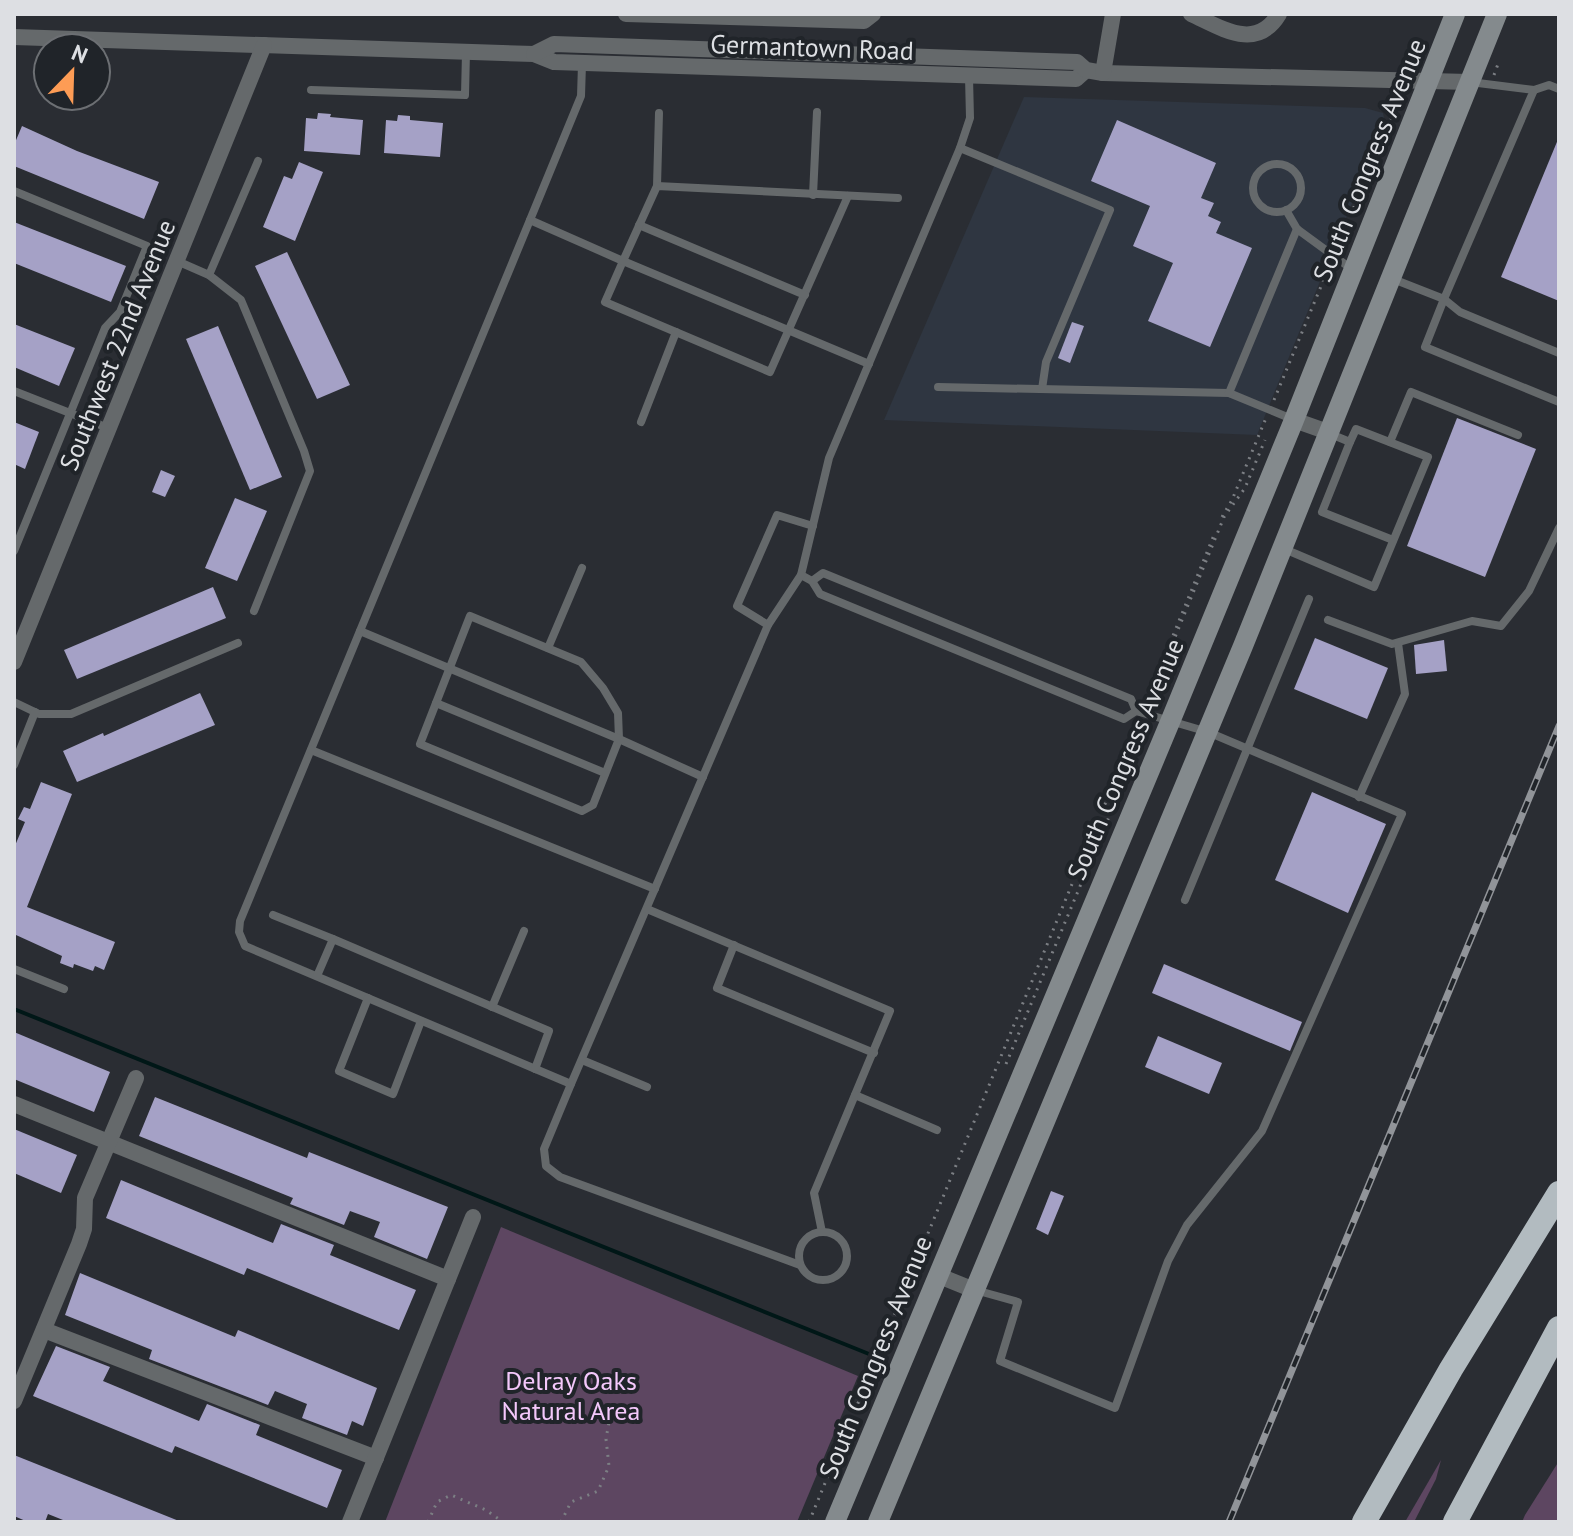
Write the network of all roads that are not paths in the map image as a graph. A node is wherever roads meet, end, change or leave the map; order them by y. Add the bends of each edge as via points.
1 (626, 14) edge
2 (873, 14) edge
3 (1113, 14) edge
4 (1191, 14) edge
5 (1279, 14) edge
6 (1455, 14) edge
7 (1497, 14) edge
8 (828, 18) edge
9 (14, 37) edge
10 (264, 45) junction
11 (733, 50) junction
12 (466, 52) junction
13 (534, 54) junction
14 (1038, 61) junction
15 (582, 63) junction
16 (1086, 70) junction
17 (1103, 73) junction
18 (969, 77) junction
19 (1428, 81) junction
20 (1469, 82) junction
21 (1559, 89) edge
22 (311, 90) dead end
23 (1534, 90) junction
24 (817, 112) dead end
25 (659, 113) dead end
26 (960, 148) junction
27 (258, 161) dead end
28 (657, 186) junction
29 (14, 191) edge
30 (813, 195) junction
31 (848, 196) junction
32 (898, 198) dead end
33 (1286, 210) junction
34 (530, 220) junction
35 (639, 225) junction
36 (1297, 229) junction
37 (177, 261) junction
38 (623, 261) junction
39 (1354, 270) junction
40 (209, 275) junction
41 (1393, 279) junction
42 (805, 295) junction
43 (1444, 299) junction
44 (788, 330) junction
45 (676, 332) junction
46 (1559, 353) edge
47 (869, 364) junction
48 (938, 387) dead end
49 (1042, 389) junction
50 (14, 391) edge
51 (1229, 393) junction
52 (1559, 402) edge
53 (70, 414) junction
54 (1280, 414) junction
55 (641, 422) dead end
56 (109, 429) junction
57 (1328, 432) junction
58 (1518, 435) dead end
59 (1350, 442) junction
60 (1390, 442) junction
61 (813, 526) junction
62 (1559, 528) edge
63 (1393, 540) junction
64 (1282, 548) junction
65 (14, 551) edge
66 (582, 568) dead end
67 (801, 575) junction
68 (812, 581) junction
69 (866, 591) junction
70 (1309, 599) dead end
71 (858, 610) junction
72 (254, 611) dead end
73 (1328, 620) dead end
74 (768, 625) junction
75 (963, 630) junction
76 (360, 631) junction
77 (238, 643) dead end
78 (1398, 643) junction
79 (548, 648) junction
80 (956, 650) junction
81 (14, 662) edge
82 (450, 667) junction
83 (1059, 670) junction
84 (1051, 689) junction
85 (14, 702) edge
86 (436, 703) junction
87 (35, 712) junction
88 (1142, 713) junction
89 (1170, 722) junction
90 (1208, 732) junction
91 (619, 739) junction
92 (1246, 749) junction
93 (311, 750) junction
94 (14, 765) edge
95 (605, 773) junction
96 (703, 777) junction
97 (1359, 797) junction
98 (655, 889) junction
99 (1185, 900) dead end
100 (647, 909) junction
101 (273, 915) dead end
102 (524, 931) dead end
103 (333, 939) junction
104 (734, 945) junction
105 (14, 969) edge
106 (317, 976) junction
107 (64, 989) dead end
108 (368, 998) junction
109 (492, 1007) junction
110 (421, 1021) junction
111 (874, 1053) junction
112 (582, 1060) junction
113 (535, 1069) junction
114 (136, 1078) dead end
115 (571, 1084) junction
116 (647, 1087) dead end
117 (855, 1095) junction
118 (14, 1104) edge
119 (937, 1130) dead end
120 (109, 1142) junction
121 (1559, 1193) edge
122 (473, 1217) dead end
123 (822, 1232) junction
124 (800, 1265) junction
125 (937, 1275) junction
126 (448, 1279) junction
127 (974, 1290) junction
128 (1559, 1328) edge
129 (44, 1330) junction
130 (14, 1401) edge
131 (376, 1458) junction
132 (350, 1522) edge
133 (835, 1522) edge
134 (878, 1522) edge
135 (1364, 1522) edge
136 (1455, 1522) edge

1 - 8 street
2 - 8 street via 864,21
3 - 17 street
4 - 5 street via 1244,35 1266,30
6 - 19 main road, South Congress Avenue
7 - 20 main road
9 - 10 street, Germantown Road
10 - 12 street, Germantown Road
10 - 37 street, Southwest 22nd Avenue
11 - 13 street, Germantown Road via 554,44
11 - 14 street, Germantown Road
11 - 15 street via 729,55 595,52
12 - 13 street, Germantown Road
12 - 22 lane via 465,95
13 - 15 street, Germantown Road via 554,62
14 - 16 street, Germantown Road via 1077,62
14 - 18 street via 1024,67 973,65
15 - 18 street, Germantown Road
15 - 34 lane via 581,96
16 - 17 street, Germantown Road
16 - 18 street, Germantown Road via 1076,79
17 - 19 street, Germantown Road
18 - 26 lane via 970,118
19 - 20 street, Germantown Road
19 - 39 main road, South Congress Avenue
20 - 23 lane
20 - 41 main road
21 - 23 lane via 1549,85
23 - 43 lane
24 - 30 lane
25 - 28 lane
26 - 47 lane
26 - 49 lane via 1110,210 1046,362
27 - 40 lane
28 - 30 lane
28 - 35 lane
29 - 53 lane via 147,246 120,312 105,328
30 - 31 lane
31 - 32 lane
31 - 42 lane
33 - 33 lane via 1298,200 1299,179 1283,165 1268,166 1254,182 1255,197 1272,211
33 - 36 lane
34 - 38 lane
34 - 76 lane
35 - 38 lane
35 - 42 lane
36 - 39 lane
36 - 51 lane
37 - 40 lane
37 - 56 street, Southwest 22nd Avenue
38 - 44 lane
38 - 45 lane via 605,302
39 - 54 main road, South Congress Avenue
40 - 72 lane via 241,300 310,471
41 - 43 lane
41 - 57 main road
42 - 44 lane
43 - 46 lane via 1460,312
43 - 52 lane via 1425,347
44 - 45 lane via 770,372
44 - 47 lane
45 - 55 lane
47 - 61 lane via 829,458
48 - 49 lane
49 - 51 lane
50 - 53 lane
51 - 54 lane
53 - 56 lane
53 - 65 lane
54 - 57 street
54 - 89 main road, South Congress Avenue
56 - 81 street, Southwest 22nd Avenue
57 - 59 lane
57 - 64 main road
58 - 60 lane via 1411,392
59 - 60 lane via 1356,429
59 - 63 lane via 1322,512
60 - 63 lane via 1428,457
61 - 67 lane
61 - 74 lane via 777,515 737,606
62 - 78 lane via 1529,591 1501,626 1472,621
63 - 64 lane via 1374,587
64 - 90 main road
66 - 79 lane
67 - 68 lane
67 - 74 lane
68 - 69 lane via 823,573
68 - 71 lane via 820,594
69 - 71 lane
69 - 75 lane
70 - 92 lane
71 - 80 lane
73 - 78 lane
74 - 96 lane
75 - 80 lane
75 - 83 lane
76 - 82 lane
76 - 93 lane
77 - 87 lane via 71,714
78 - 97 lane via 1405,694
79 - 82 lane via 470,616
79 - 91 lane via 581,662 603,688 618,713
80 - 84 lane
82 - 86 lane
82 - 91 lane
83 - 84 lane
83 - 88 lane via 1131,699
84 - 88 lane via 1124,719
85 - 87 lane
86 - 95 lane
86 - 95 lane via 420,744 582,811 593,805
87 - 94 lane
88 - 89 lane
89 - 90 lane
89 - 125 main road, South Congress Avenue
90 - 92 lane
90 - 127 main road
91 - 95 lane
91 - 96 lane
92 - 97 lane
92 - 99 lane
93 - 98 lane
93 - 106 lane via 239,932 245,946
96 - 98 lane
97 - 127 lane via 1402,814 1262,1131 1187,1225 1168,1261 1115,1408 1000,1361 1018,1302
98 - 100 lane
100 - 104 lane
100 - 112 lane
101 - 103 lane
102 - 109 lane
103 - 106 lane
103 - 109 lane
104 - 111 lane via 890,1011
104 - 111 lane via 717,988
105 - 107 lane
106 - 108 lane
108 - 110 lane
108 - 110 lane via 339,1071 393,1094
109 - 113 lane via 549,1031
110 - 113 lane
111 - 117 lane
112 - 115 lane
112 - 116 lane
113 - 115 lane
114 - 120 street
115 - 124 lane via 544,1149 546,1166 560,1177
117 - 119 lane
117 - 123 lane via 814,1193
118 - 120 street
120 - 126 street
120 - 129 street via 85,1198 79,1244
121 - 135 highway
122 - 126 street
123 - 124 lane via 802,1243
123 - 124 lane via 837,1236 846,1249 842,1272 819,1280
125 - 127 street
125 - 133 main road, South Congress Avenue
126 - 131 street
127 - 134 main road
128 - 136 highway
129 - 130 street
129 - 131 street
131 - 132 street

